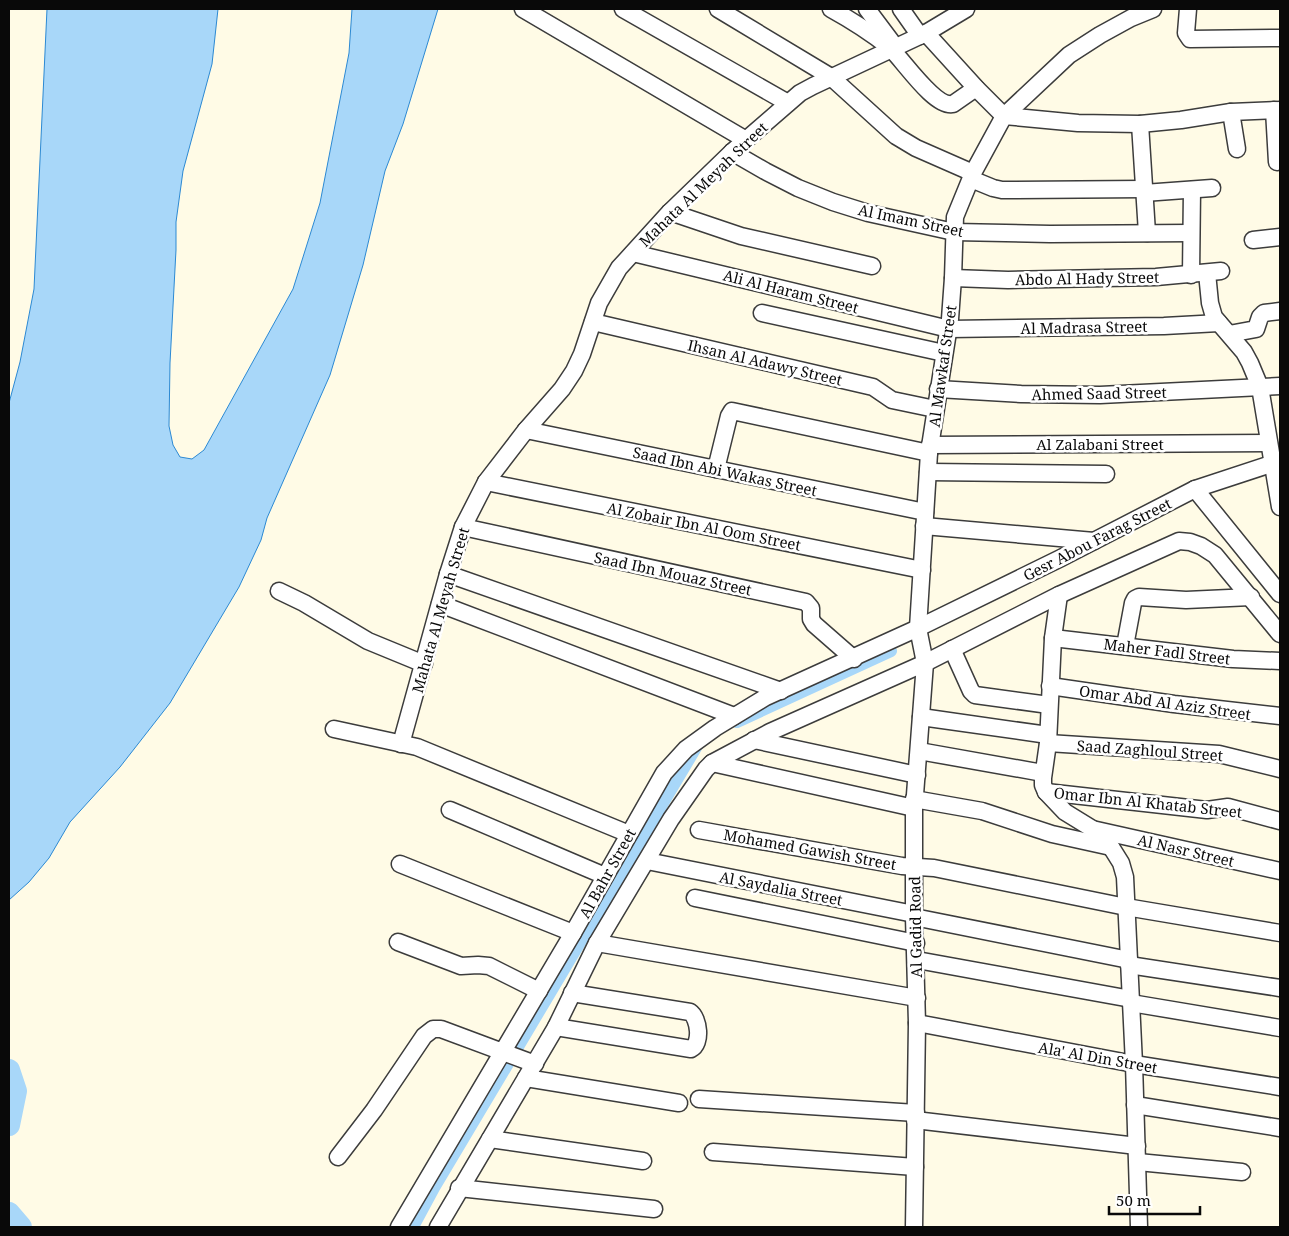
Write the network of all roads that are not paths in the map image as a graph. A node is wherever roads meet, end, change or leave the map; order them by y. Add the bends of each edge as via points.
1 (522, 9) edge
2 (623, 9) edge
3 (718, 9) edge
4 (830, 9) edge
5 (867, 9) edge
6 (900, 9) edge
7 (966, 9) edge
8 (1153, 9) edge
9 (1188, 9) edge
10 (923, 34) junction
11 (1280, 38) edge
12 (893, 48) junction
13 (831, 77) junction
14 (976, 88) junction
15 (788, 104) junction
16 (1277, 110) edge
17 (1231, 112) junction
18 (1004, 116) junction
19 (1140, 124) junction
20 (746, 140) junction
21 (1237, 149) dead end
22 (732, 152) junction
23 (1277, 162) dead end
24 (972, 176) junction
25 (1212, 188) dead end
26 (1192, 190) junction
27 (1144, 191) junction
28 (670, 212) junction
29 (954, 232) junction
30 (1147, 233) junction
31 (1192, 233) junction
32 (1280, 237) edge
33 (1253, 240) dead end
34 (632, 253) junction
35 (872, 266) dead end
36 (1206, 273) junction
37 (953, 278) junction
38 (1280, 311) edge
39 (762, 313) dead end
40 (593, 322) junction
41 (949, 329) junction
42 (1224, 329) junction
43 (944, 353) junction
44 (1280, 386) edge
45 (1260, 387) junction
46 (938, 390) junction
47 (935, 409) junction
48 (526, 430) junction
49 (1270, 442) junction
50 (930, 449) junction
51 (1277, 463) edge
52 (716, 469) junction
53 (928, 472) junction
54 (1106, 474) dead end
55 (486, 482) junction
56 (1195, 490) junction
57 (1280, 507) edge
58 (925, 519) junction
59 (463, 527) junction
60 (1094, 541) junction
61 (922, 570) junction
62 (448, 574) junction
63 (279, 591) dead end
64 (1280, 594) edge
65 (1059, 595) junction
66 (1251, 597) junction
67 (440, 604) junction
68 (918, 628) junction
69 (1280, 634) edge
70 (1053, 638) junction
71 (1125, 646) junction
72 (952, 649) junction
73 (854, 658) junction
74 (1280, 661) edge
75 (925, 663) junction
76 (424, 664) junction
77 (1050, 686) junction
78 (781, 690) junction
79 (1049, 704) junction
80 (734, 716) junction
81 (1280, 716) edge
82 (921, 717) junction
83 (334, 729) dead end
84 (1048, 739) junction
85 (754, 740) junction
86 (401, 744) junction
87 (919, 750) junction
88 (712, 764) junction
89 (1280, 769) edge
90 (1043, 773) junction
91 (916, 775) junction
92 (1046, 792) junction
93 (914, 803) junction
94 (450, 810) dead end
95 (1280, 821) edge
96 (1091, 828) junction
97 (699, 830) dead end
98 (629, 834) junction
99 (1111, 847) junction
100 (647, 861) junction
101 (400, 864) dead end
102 (914, 866) junction
103 (1280, 871) edge
104 (605, 876) junction
105 (695, 898) dead end
106 (1126, 907) junction
107 (914, 916) junction
108 (573, 933) junction
109 (1280, 933) edge
110 (398, 942) dead end
111 (597, 943) junction
112 (916, 944) junction
113 (917, 960) junction
114 (1129, 963) junction
115 (1280, 988) edge
116 (539, 991) junction
117 (572, 993) junction
118 (917, 998) junction
119 (1131, 1001) junction
120 (917, 1023) junction
121 (556, 1027) junction
122 (1280, 1028) edge
123 (503, 1052) junction
124 (535, 1064) junction
125 (1134, 1064) junction
126 (526, 1078) junction
127 (1280, 1087) edge
128 (699, 1099) dead end
129 (679, 1103) dead end
130 (1136, 1105) junction
131 (916, 1117) junction
132 (1280, 1128) edge
133 (490, 1139) junction
134 (713, 1152) dead end
135 (1138, 1154) junction
136 (338, 1157) dead end
137 (643, 1161) dead end
138 (914, 1167) junction
139 (1242, 1172) dead end
140 (459, 1188) junction
141 (654, 1209) dead end
142 (399, 1227) edge
143 (438, 1227) edge
144 (914, 1227) edge
145 (1139, 1227) edge

1 - 20 street
2 - 15 street
3 - 13 street
4 - 12 street
5 - 12 street
6 - 10 street
7 - 10 street, Mahata Al Meyah Street
8 - 18 street, Al Mawkaf Street via 1131,18 1069,55
9 - 11 street via 1186,33 1190,39
10 - 12 street, Mahata Al Meyah Street
10 - 14 street
12 - 13 street, Mahata Al Meyah Street
12 - 14 street via 916,79 943,103 953,104
13 - 15 street, Mahata Al Meyah Street via 807,89
13 - 24 street via 896,136
14 - 18 street
15 - 20 street, Mahata Al Meyah Street
16 - 17 street
16 - 23 street
17 - 19 street
17 - 21 street
18 - 19 street via 1078,123
18 - 24 street, Al Mawkaf Street
19 - 27 street
20 - 22 street, Mahata Al Meyah Street
22 - 28 street, Mahata Al Meyah Street
22 - 29 street, Al Imam Street via 798,188 833,202
24 - 27 street via 1002,190
24 - 29 street, Al Mawkaf Street via 954,217
25 - 26 street
26 - 27 street
26 - 31 street
27 - 30 street
28 - 34 street, Mahata Al Meyah Street
28 - 35 street via 740,236
29 - 30 street, Al Imam Street
29 - 37 street, Al Mawkaf Street
30 - 31 street, Al Imam Street
31 - 36 street
32 - 33 street
34 - 40 street, Mahata Al Meyah Street via 608,285
34 - 41 street, Ali Al Haram Street
36 - 37 street, Abdo Al Hady Street via 1008,280
36 - 42 street via 1212,310
37 - 41 street, Al Mawkaf Street
38 - 42 street, Al Madrasa Street via 1264,313 1256,328
39 - 43 street
40 - 47 street, Ihsan Al Adawy Street via 873,387 892,400
40 - 48 street, Mahata Al Meyah Street via 570,377
41 - 42 street, Al Madrasa Street via 1164,326
41 - 43 street, Al Mawkaf Street
42 - 45 street via 1244,352
43 - 46 street, Al Mawkaf Street
44 - 45 street, Ahmed Saad Street
45 - 46 street, Ahmed Saad Street via 1100,395
45 - 49 street
46 - 47 street, Al Mawkaf Street
47 - 50 street, Al Mawkaf Street
48 - 52 street, Saad Ibn Abi Wakas Street
48 - 55 street, Mahata Al Meyah Street
49 - 50 street, Al Zalabani Street
49 - 51 street
50 - 52 street, Al Zalabani Street via 732,411
50 - 53 street, Al Mawkaf Street
51 - 56 street, Gesr Abou Farag Street
51 - 57 street
52 - 58 street, Saad Ibn Abi Wakas Street
53 - 54 street
53 - 58 street, Al Mawkaf Street
55 - 59 street, Mahata Al Meyah Street
55 - 61 street, Al Zobair Ibn Al Oom Street
56 - 60 street, Gesr Abou Farag Street
56 - 64 street
58 - 60 street, Saad Ibn Abi Wakas Street
58 - 61 street, Al Mawkaf Street
59 - 62 street, Mahata Al Meyah Street
59 - 73 street, Saad Ibn Mouaz Street via 806,602 811,608 810,619 814,624
60 - 68 street, Gesr Abou Farag Street
61 - 68 street, Al Mawkaf Street
62 - 67 street, Mahata Al Meyah Street
62 - 78 street
63 - 76 street via 318,610 368,641
65 - 66 street via 1179,541 1201,546 1216,556
65 - 70 street
65 - 72 street
66 - 69 street
66 - 71 street via 1194,600 1139,597 1135,599
67 - 76 street, Mahata Al Meyah Street
67 - 80 street
68 - 73 street, Al Bahr Street
68 - 75 street, Al Gadid Road
70 - 71 street, Maher Fadl Street
70 - 77 street
71 - 74 street, Maher Fadl Street via 1233,659
72 - 75 street
72 - 79 street via 975,695
73 - 78 street, Al Bahr Street
75 - 82 street, Al Gadid Road
75 - 85 street
76 - 86 street, Mahata Al Meyah Street
77 - 79 street
77 - 81 street, Omar Abd Al Aziz Street
78 - 80 street, Al Bahr Street
79 - 84 street
80 - 98 street, Al Bahr Street via 686,749 664,773
82 - 84 street, Saad Zaghloul Street
82 - 87 street, Al Gadid Road
83 - 86 street
84 - 89 street, Saad Zaghloul Street via 1219,754
84 - 90 street
85 - 88 street
85 - 91 street
86 - 98 street via 417,747
87 - 90 street
87 - 91 street, Al Gadid Road
88 - 93 street
88 - 100 street via 671,818
90 - 92 street
91 - 93 street, Al Gadid Road
92 - 95 street, Omar Ibn Al Khatab Street via 1207,810 1228,807
92 - 96 street via 1065,812
93 - 99 street via 982,811 1052,834
93 - 102 street, Al Gadid Road
94 - 104 street
96 - 99 street
96 - 103 street, Al Nasr Street
97 - 102 street, Mohamed Gawish Street
98 - 104 street, Al Bahr Street
99 - 106 street via 1121,863
100 - 107 street, Al Saydalia Street
100 - 111 street
101 - 108 street
102 - 106 street, Mohamed Gawish Street
102 - 107 street, Al Gadid Road
104 - 108 street, Al Bahr Street
105 - 112 street
106 - 109 street, Mohamed Gawish Street
106 - 114 street
107 - 112 street, Al Gadid Road
107 - 114 street, Al Saydalia Street
108 - 116 street, Al Bahr Street
110 - 116 street via 461,966 489,966
111 - 117 street
111 - 118 street
112 - 113 street, Al Gadid Road
113 - 118 street, Al Gadid Road
113 - 119 street
114 - 115 street, Al Saydalia Street
114 - 119 street
116 - 123 street, Al Bahr Street
117 - 121 street
117 - 121 street via 690,1012 697,1020 697,1044 691,1049
118 - 120 street, Al Gadid Road
119 - 122 street
119 - 125 street
120 - 125 street, Ala' Al Din Street
120 - 131 street, Al Gadid Road
121 - 124 street
123 - 124 street
123 - 136 street via 441,1029 428,1032
123 - 142 street, Al Bahr Street
124 - 126 street
125 - 127 street, Ala' Al Din Street
125 - 130 street
126 - 129 street
126 - 133 street
128 - 131 street
130 - 132 street
130 - 135 street
131 - 135 street
131 - 138 street, Al Gadid Road
133 - 137 street
133 - 140 street
134 - 138 street
135 - 139 street
135 - 145 street
138 - 144 street, Al Gadid Road
140 - 141 street
140 - 143 street

